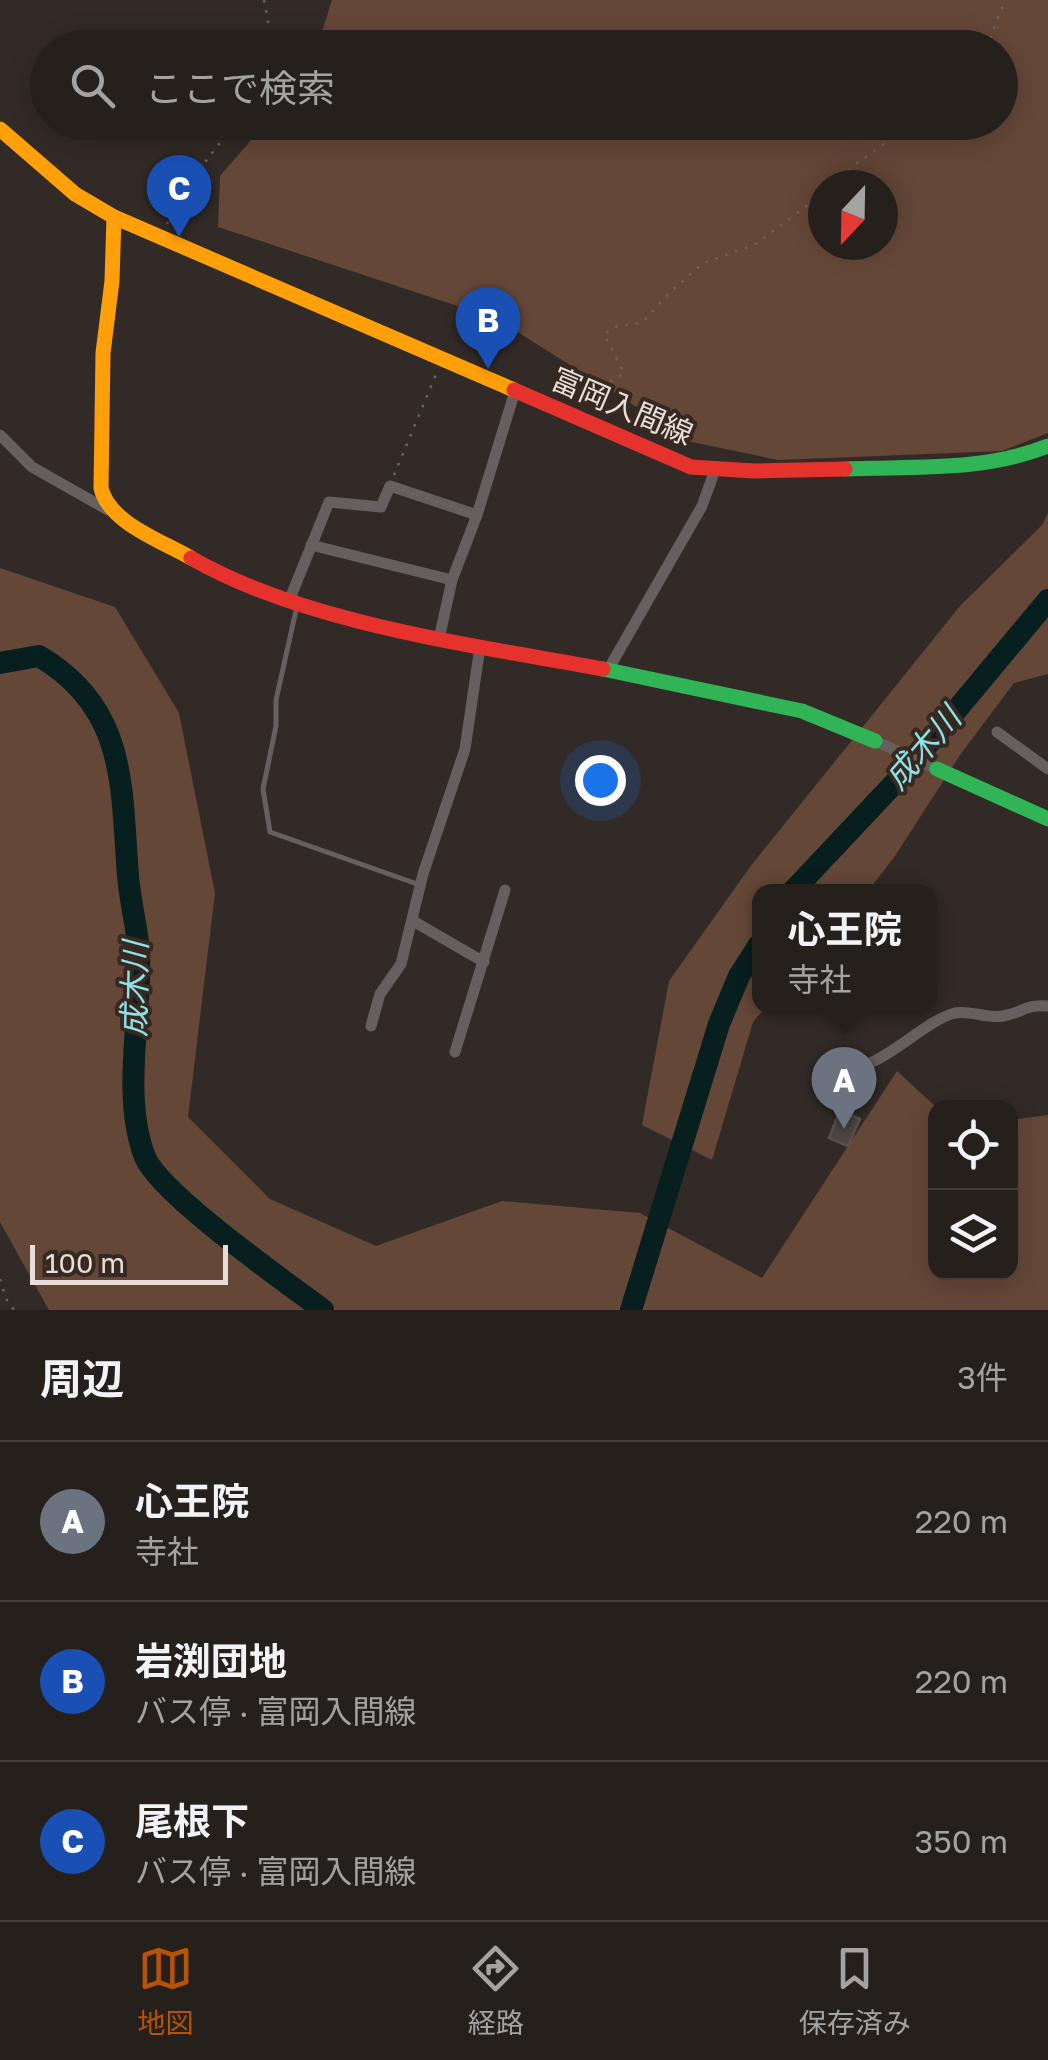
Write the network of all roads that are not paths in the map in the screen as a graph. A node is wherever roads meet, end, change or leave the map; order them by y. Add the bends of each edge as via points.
1 (0, 130) edge
2 (114, 217) junction
3 (516, 391) junction
4 (0, 435) edge
5 (1048, 446) edge
6 (715, 470) junction
7 (116, 514) junction
8 (477, 515) junction
9 (311, 546) junction
10 (452, 580) junction
11 (293, 602) junction
12 (439, 639) junction
13 (480, 648) junction
14 (608, 670) junction
15 (997, 732) dead end
16 (875, 741) joint
17 (937, 768) joint
18 (1048, 769) edge
19 (1048, 819) edge
20 (421, 886) junction
21 (505, 890) dead end
22 (413, 921) junction
23 (484, 962) junction
24 (1048, 1006) edge
25 (371, 1026) dead end
26 (455, 1052) dead end
27 (843, 1067) dead end

1 - 2 street, 富岡入間線 via 75,194
2 - 3 street, 富岡入間線
2 - 7 street via 100,488
3 - 6 street, 富岡入間線 via 669,459
3 - 8 street
4 - 7 street via 32,467
5 - 6 street, 富岡入間線 via 962,465
6 - 14 street via 702,506
7 - 11 street via 221,575
8 - 9 street via 390,486 381,507 328,502
8 - 10 street
9 - 10 street
9 - 11 street
10 - 12 street
11 - 12 street
11 - 20 lane via 263,789 270,832
12 - 13 street
13 - 14 street
13 - 20 street via 465,749
14 - 16 street via 802,711
15 - 18 street
16 - 17 street
17 - 19 street
20 - 22 street
21 - 23 street
22 - 23 street
22 - 25 street
23 - 26 street
24 - 27 street via 1031,1004 1002,1016 958,1012 882,1056

